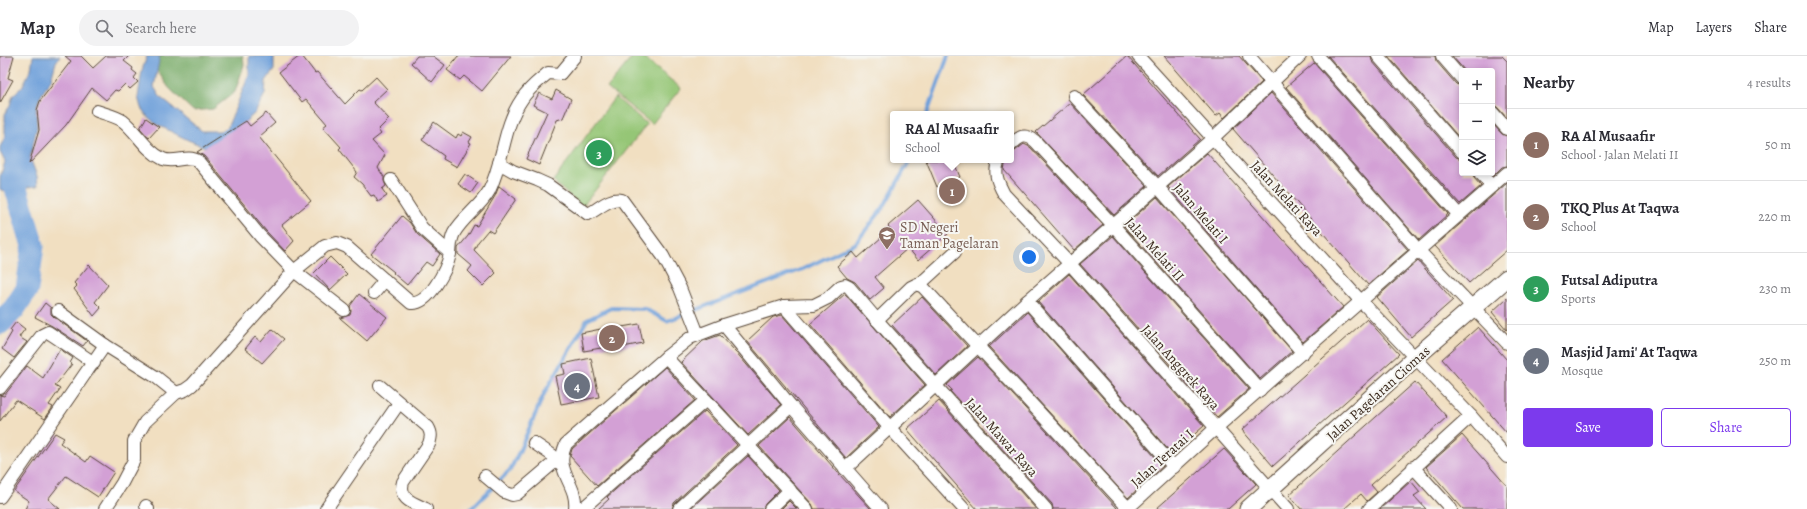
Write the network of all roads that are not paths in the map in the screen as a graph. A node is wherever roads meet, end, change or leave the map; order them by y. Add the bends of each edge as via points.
1 (575, 56) edge
2 (1138, 56) edge
3 (1249, 56) edge
4 (1300, 56) edge
5 (1318, 56) edge
6 (1378, 56) edge
7 (1442, 56) edge
8 (1459, 75) edge
9 (1273, 82) junction
10 (1074, 96) dead end
11 (97, 111) dead end
12 (1495, 115) edge
13 (1507, 129) edge
14 (1212, 139) junction
15 (1014, 143) edge
16 (1459, 149) edge
17 (499, 163) junction
18 (998, 163) edge
19 (1507, 173) edge
20 (1483, 176) edge
21 (391, 180) dead end
22 (1157, 186) junction
23 (1492, 186) junction
24 (1459, 215) junction
25 (1113, 225) junction
26 (1419, 251) junction
27 (955, 252) dead end
28 (450, 253) junction
29 (1070, 264) junction
30 (294, 271) junction
31 (1507, 278) edge
32 (385, 280) junction
33 (920, 284) junction
34 (374, 293) dead end
35 (1027, 301) junction
36 (1361, 301) junction
37 (784, 306) junction
38 (1473, 308) junction
39 (344, 310) dead end
40 (58, 311) dead end
41 (877, 320) junction
42 (724, 325) junction
43 (698, 334) junction
44 (1507, 343) edge
45 (105, 345) junction
46 (979, 346) junction
47 (1303, 353) junction
48 (666, 357) junction
49 (1415, 358) junction
50 (94, 363) junction
51 (380, 386) dead end
52 (935, 386) junction
53 (0, 388) edge
54 (1260, 390) junction
55 (176, 393) junction
56 (706, 400) junction
57 (399, 403) junction
58 (791, 406) junction
59 (1471, 416) junction
60 (890, 428) junction
61 (1216, 428) junction
62 (534, 443) dead end
63 (749, 446) junction
64 (1507, 457) edge
65 (559, 463) junction
66 (1174, 467) junction
67 (1413, 467) junction
68 (845, 468) junction
69 (488, 479) dead end
70 (790, 490) junction
71 (1271, 490) junction
72 (0, 496) edge
73 (331, 507) edge
74 (959, 507) edge
75 (105, 509) edge
76 (426, 509) edge
77 (575, 509) edge
78 (582, 509) edge
79 (679, 509) edge
80 (770, 509) edge
81 (808, 509) edge
82 (881, 509) edge
83 (1046, 509) edge
84 (1128, 509) edge
85 (1248, 509) edge
86 (1288, 509) edge
87 (1369, 509) edge
88 (1451, 509) edge

1 - 17 street via 560,74 548,73 522,98 510,122
2 - 14 street, Jalan Melati Raya
3 - 9 street
4 - 9 street
5 - 24 street
6 - 16 street
7 - 8 street
9 - 14 street
9 - 26 street
10 - 22 street, Jalan Melati I
11 - 30 street via 124,122 146,146 164,159 173,161 189,158 198,161 260,236
12 - 13 street
14 - 22 street
14 - 36 street, Jalan Melati Raya
15 - 25 street, Jalan Melati II via 1024,135 1035,141
17 - 28 street via 488,191 454,232 450,242
17 - 43 street via 548,186 588,214 606,202 622,200 663,256 686,302
18 - 29 street, Jalan Anggrek Raya via 996,173 998,184 1004,194
19 - 23 street, Jalan Teratai I
20 - 23 street
21 - 28 street via 422,228
22 - 25 street
22 - 47 street, Jalan Melati I
23 - 24 street, Jalan Teratai I
24 - 26 street, Jalan Teratai I
25 - 29 street
25 - 54 street, Jalan Melati II
26 - 36 street, Jalan Teratai I
26 - 38 street
27 - 33 street
28 - 32 street via 443,274 435,286 417,303 407,301
29 - 35 street
29 - 61 street, Jalan Anggrek Raya
30 - 32 street via 325,246 337,243 346,247
30 - 39 street
30 - 55 street via 192,385
31 - 38 main road, Jalan Pagelaran Ciomas
32 - 34 street
33 - 41 street via 911,286
33 - 46 street
35 - 46 street
35 - 66 street
36 - 47 street, Jalan Teratai I
36 - 49 street, Jalan Melati Raya
37 - 41 street, Jalan Mawar Raya via 814,305 845,285
37 - 42 street
37 - 60 street
38 - 44 street
38 - 49 main road, Jalan Pagelaran Ciomas
40 - 45 street
41 - 52 street, Jalan Mawar Raya
42 - 43 street
42 - 58 street
43 - 48 street
45 - 50 street
45 - 55 street via 156,377
46 - 52 street
46 - 84 street
47 - 54 street, Jalan Teratai I
48 - 56 street
48 - 65 street via 566,444
49 - 59 street, Jalan Melati Raya
49 - 71 main road, Jalan Pagelaran Ciomas
50 - 53 street via 48,332 42,335
50 - 72 street
51 - 57 street
52 - 60 street
52 - 83 street, Jalan Mawar Raya
54 - 61 street, Jalan Teratai I
55 - 75 street via 145,422 134,441 134,460
56 - 63 street
56 - 78 street
57 - 73 street
57 - 76 street via 431,432 429,444 401,488 407,500
58 - 63 street
58 - 68 street
59 - 64 street, Jalan Melati Raya
59 - 67 street
60 - 68 street
60 - 74 street
61 - 66 street, Jalan Teratai I
61 - 71 street, Jalan Anggrek Raya
62 - 65 street
63 - 70 street
63 - 79 street
65 - 69 street via 517,494 504,492
65 - 77 street via 574,497
66 - 84 street, Jalan Teratai I
67 - 87 street
67 - 88 street
68 - 82 street
70 - 80 street
70 - 81 street
71 - 85 main road, Jalan Pagelaran Ciomas
71 - 86 street, Jalan Anggrek Raya

